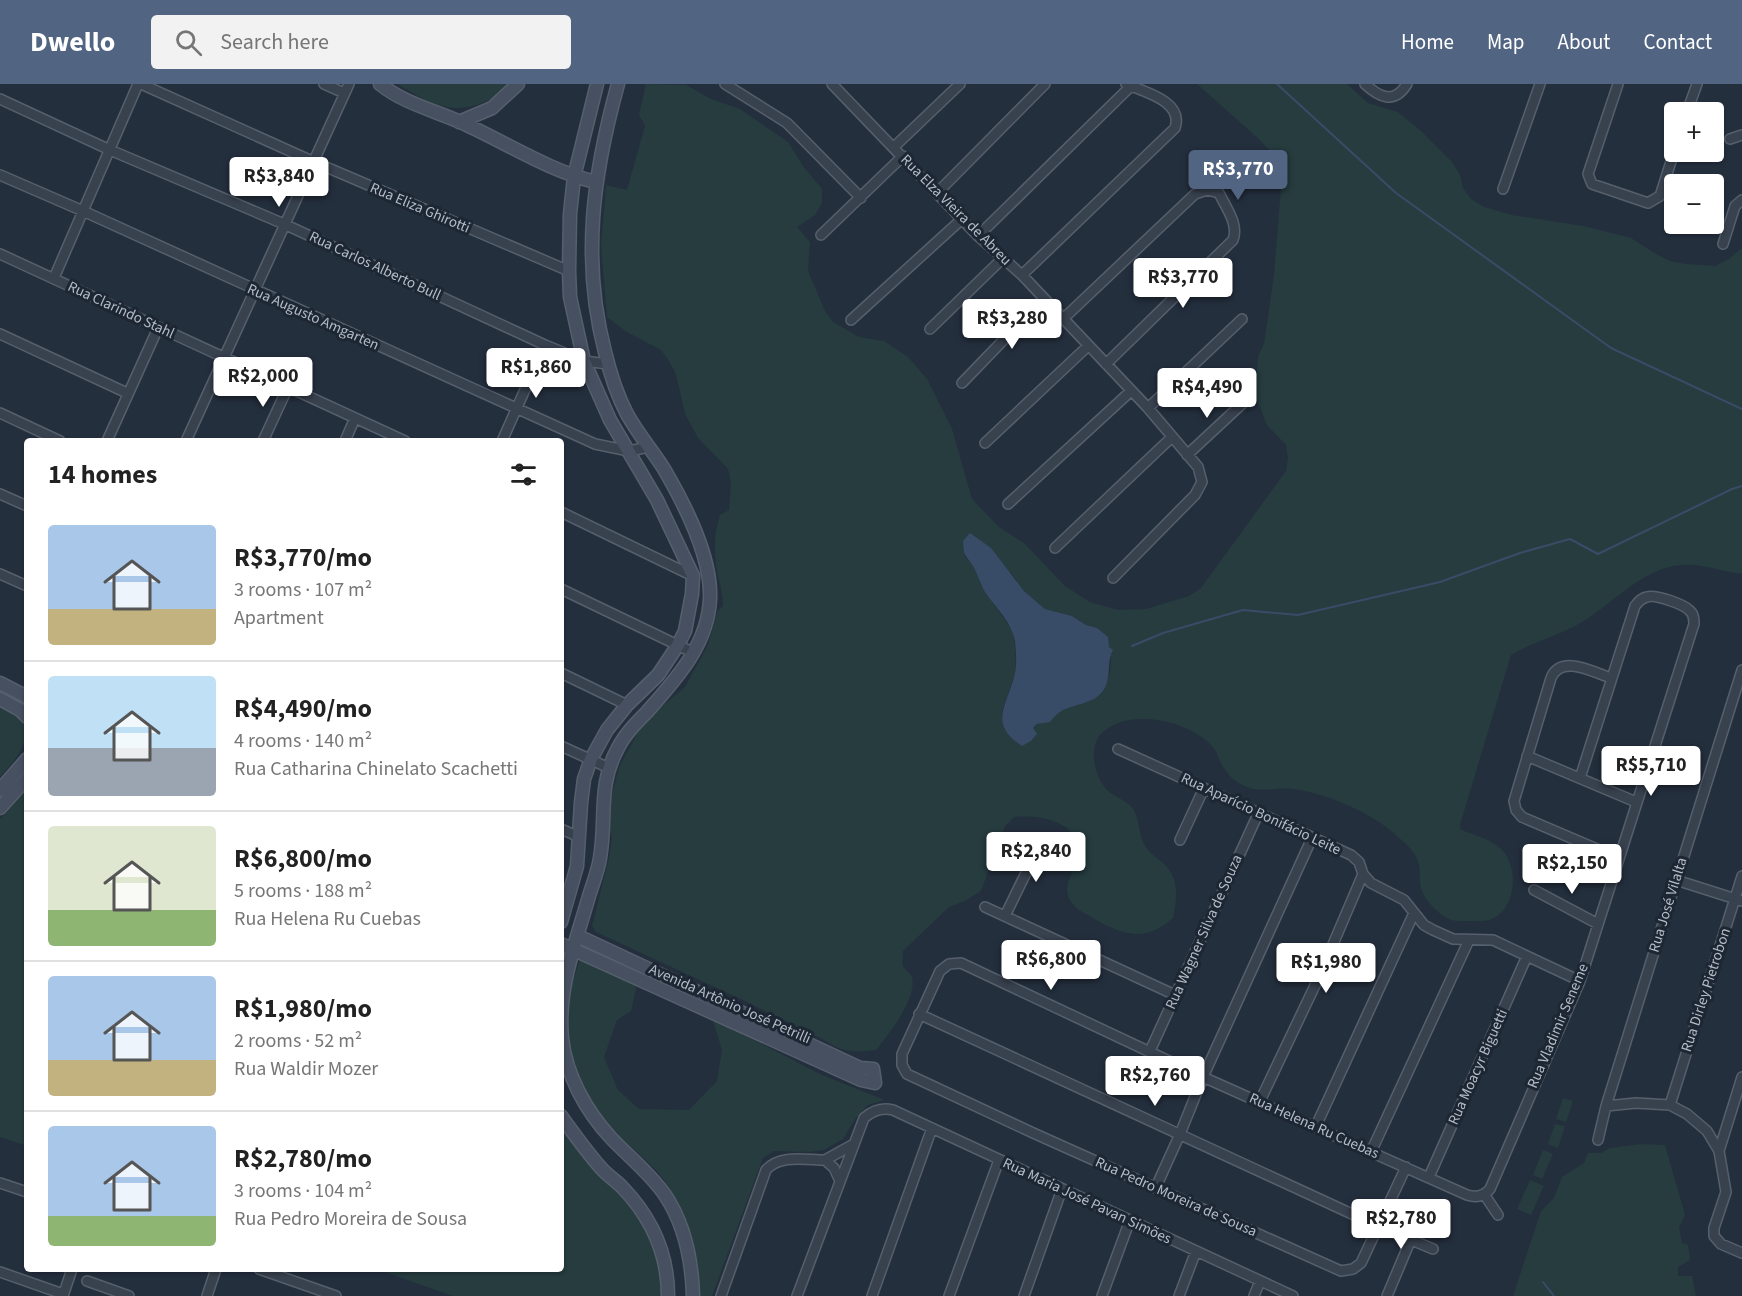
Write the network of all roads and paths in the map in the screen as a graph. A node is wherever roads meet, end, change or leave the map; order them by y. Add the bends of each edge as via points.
1 (140, 84) edge
2 (324, 84) edge
3 (380, 84) edge
4 (518, 84) edge
5 (597, 84) edge
6 (618, 84) edge
7 (720, 84) edge
8 (725, 84) edge
9 (832, 84) edge
10 (960, 84) edge
11 (1045, 84) edge
12 (1365, 84) edge
13 (1407, 84) edge
14 (1540, 84) edge
15 (1618, 84) edge
16 (1697, 84) edge
17 (1128, 85) edge
18 (346, 88) edge
19 (739, 91) junction
20 (0, 99) edge
21 (1691, 102) edge
22 (459, 122) junction
23 (1742, 135) edge
24 (1730, 139) dead end
25 (894, 147) junction
26 (110, 150) junction
27 (903, 156) junction
28 (312, 161) junction
29 (1671, 162) edge
30 (0, 175) edge
31 (574, 177) junction
32 (596, 182) junction
33 (1503, 189) dead end
34 (937, 193) junction
35 (861, 198) junction
36 (1742, 200) edge
37 (83, 211) junction
38 (962, 219) junction
39 (284, 224) junction
40 (821, 235) dead end
41 (978, 236) junction
42 (1724, 244) dead end
43 (0, 254) edge
44 (1002, 259) junction
45 (568, 272) junction
46 (1022, 275) junction
47 (54, 278) junction
48 (254, 291) junction
49 (1043, 299) junction
50 (1063, 319) junction
51 (1242, 319) dead end
52 (851, 320) dead end
53 (158, 328) junction
54 (930, 329) dead end
55 (0, 334) edge
56 (545, 345) junction
57 (1088, 346) junction
58 (223, 357) junction
59 (584, 361) junction
60 (608, 364) junction
61 (1106, 364) junction
62 (962, 382) dead end
63 (288, 387) junction
64 (1131, 391) junction
65 (128, 393) junction
66 (1244, 402) dead end
67 (517, 408) junction
68 (1148, 408) junction
69 (0, 413) edge
70 (355, 418) junction
71 (1172, 437) junction
72 (54, 438) edge
73 (107, 438) edge
74 (187, 438) edge
75 (264, 438) edge
76 (346, 438) edge
77 (398, 438) edge
78 (503, 438) edge
79 (985, 442) dead end
80 (649, 447) junction
81 (628, 451) junction
82 (1187, 455) junction
83 (0, 494) edge
84 (1008, 504) dead end
85 (24, 505) edge
86 (564, 513) edge
87 (1055, 548) dead end
88 (0, 574) edge
89 (693, 576) junction
90 (1113, 578) dead end
91 (24, 585) edge
92 (564, 590) edge
93 (678, 645) junction
94 (694, 653) junction
95 (1742, 670) edge
96 (564, 674) edge
97 (1611, 678) junction
98 (2, 686) edge
99 (24, 696) edge
100 (5, 701) edge
101 (627, 705) junction
102 (24, 714) edge
103 (564, 747) edge
104 (1119, 749) dead end
105 (1527, 756) junction
106 (591, 759) junction
107 (24, 762) edge
108 (609, 768) junction
109 (1580, 778) junction
110 (24, 781) edge
111 (1204, 788) junction
112 (0, 790) edge
113 (1636, 802) junction
114 (0, 808) edge
115 (1258, 814) junction
116 (564, 830) edge
117 (579, 837) junction
118 (1042, 838) dead end
119 (1312, 838) junction
120 (1180, 840) dead end
121 (1618, 858) junction
122 (1363, 874) junction
123 (1742, 876) edge
124 (1676, 880) junction
125 (1534, 890) dead end
126 (1738, 900) edge
127 (564, 905) edge
128 (985, 907) dead end
129 (564, 910) edge
130 (1414, 914) junction
131 (1005, 916) junction
132 (1598, 924) junction
133 (579, 934) junction
134 (1469, 940) junction
135 (564, 945) edge
136 (574, 949) junction
137 (1527, 956) junction
138 (1580, 981) junction
139 (564, 992) edge
140 (1175, 994) junction
141 (919, 1014) junction
142 (564, 1047) edge
143 (1150, 1051) junction
144 (1203, 1077) junction
145 (1742, 1077) edge
146 (1260, 1101) junction
147 (1670, 1105) junction
148 (1606, 1106) junction
149 (564, 1120) edge
150 (1316, 1126) junction
151 (932, 1128) junction
152 (1180, 1134) junction
153 (1598, 1140) dead end
154 (854, 1144) junction
155 (1719, 1151) junction
156 (1371, 1152) junction
157 (825, 1160) junction
158 (999, 1160) junction
159 (1406, 1167) junction
160 (1429, 1177) junction
161 (840, 1181) junction
162 (0, 1183) edge
163 (1156, 1187) junction
164 (1062, 1189) junction
165 (24, 1191) edge
166 (1484, 1194) junction
167 (1498, 1215) dead end
168 (1130, 1220) junction
169 (1378, 1226) junction
170 (1411, 1239) junction
171 (1433, 1249) dead end
172 (1196, 1251) junction
173 (1742, 1253) edge
174 (0, 1272) edge
175 (71, 1272) edge
176 (215, 1272) edge
177 (268, 1272) edge
178 (87, 1281) dead end
179 (1260, 1281) junction
180 (63, 1295) edge
181 (129, 1296) edge
182 (207, 1296) edge
183 (336, 1296) edge
184 (668, 1296) edge
185 (693, 1296) edge
186 (721, 1296) edge
187 (797, 1296) edge
188 (872, 1296) edge
189 (949, 1296) edge
190 (1024, 1296) edge
191 (1102, 1296) edge
192 (1179, 1296) edge
193 (1254, 1296) edge
194 (1293, 1296) edge
195 (1387, 1296) edge

1 - 26 street
1 - 28 street, Rua Eliza Ghirotti
2 - 18 street
3 - 22 main road
4 - 22 main road via 492,108
5 - 31 main road
6 - 32 main road
7 - 19 street
8 - 19 street
9 - 25 street, Rua Elza Vieira de Abreu
10 - 25 street
11 - 34 street
12 - 13 street via 1379,95 1394,96
14 - 33 street
15 - 29 street via 1588,174 1592,184 1648,202 1659,196
16 - 21 street
17 - 41 street
17 - 46 street via 1172,106 1177,116 1175,128
18 - 28 street
19 - 35 street via 787,123
20 - 26 street, Rua Carlos Alberto Bull
22 - 31 main road
23 - 24 street
25 - 27 street, Rua Elza Vieira de Abreu
26 - 37 street
26 - 39 street, Rua Carlos Alberto Bull
27 - 34 street, Rua Elza Vieira de Abreu
27 - 35 street
28 - 39 street
28 - 45 street, Rua Eliza Ghirotti
30 - 37 street, Rua Augusto Amgarten
31 - 32 main road
31 - 45 main road
32 - 60 main road via 591,276
34 - 38 street, Rua Elza Vieira de Abreu
35 - 40 street
36 - 42 street via 1735,207
37 - 47 street
37 - 48 street, Rua Augusto Amgarten
38 - 41 street, Rua Elza Vieira de Abreu
38 - 52 street
39 - 48 street
39 - 56 street, Rua Carlos Alberto Bull
41 - 44 street, Rua Elza Vieira de Abreu
43 - 47 street, Rua Clarindo Stahl
44 - 46 street, Rua Elza Vieira de Abreu
44 - 54 street
45 - 59 main road
46 - 49 street, Rua Elza Vieira de Abreu
47 - 53 street, Rua Clarindo Stahl
48 - 58 street
48 - 67 street, Rua Augusto Amgarten
49 - 50 street, Rua Elza Vieira de Abreu
49 - 62 street
50 - 57 street, Rua Elza Vieira de Abreu
50 - 61 street via 1195,194 1207,190 1219,193 1235,225 1235,237
51 - 68 street
53 - 58 street, Rua Clarindo Stahl
53 - 65 street
55 - 65 street
56 - 59 street, Rua Carlos Alberto Bull
56 - 67 street
57 - 61 street, Rua Elza Vieira de Abreu
57 - 79 street
58 - 63 street, Rua Clarindo Stahl
58 - 74 street
59 - 60 street, Rua Carlos Alberto Bull
59 - 81 main road
60 - 80 main road via 626,412
61 - 64 street, Rua Elza Vieira de Abreu
63 - 70 street, Rua Clarindo Stahl
63 - 75 street
64 - 68 street, Rua Elza Vieira de Abreu
64 - 84 street
65 - 73 street
66 - 82 street
67 - 78 street
67 - 81 street, Rua Augusto Amgarten via 595,444
68 - 71 street, Rua Elza Vieira de Abreu
69 - 72 street
70 - 76 street
70 - 77 street, Rua Clarindo Stahl
71 - 82 street, Rua Elza Vieira de Abreu
71 - 87 street
80 - 81 street
80 - 94 main road via 680,500 710,577 709,611
81 - 89 main road via 657,500
82 - 90 street, Rua Elza Vieira de Abreu via 1201,474 1200,489
83 - 85 street
86 - 89 street
88 - 91 street
89 - 93 main road via 690,613
92 - 93 street
93 - 94 street
93 - 101 main road via 657,675
94 - 108 main road via 677,678 622,739
95 - 124 street, Rua José Vilalta
96 - 101 street
97 - 105 street via 1570,665 1555,670
97 - 109 street
97 - 113 street, Rua Vladimir Seneme via 1635,606 1645,597 1670,601 1692,613 1694,624
98 - 99 main road
100 - 102 main road
101 - 106 main road via 606,730
103 - 106 street
104 - 111 street, Rua Aparício Bonifácio Leite
105 - 109 street
105 - 121 street via 1515,798 1515,807 1522,817
106 - 108 street
106 - 117 main road via 584,779
107 - 112 main road
108 - 133 main road via 602,803 600,861
109 - 113 street
110 - 114 main road
111 - 115 street, Rua Aparício Bonifácio Leite
111 - 120 street
113 - 121 street, Rua Vladimir Seneme
115 - 119 street, Rua Aparício Bonifácio Leite
115 - 140 street, Rua Wagner Silva de Souza
116 - 117 street
117 - 127 main road via 577,866
118 - 131 street
119 - 122 street, Rua Aparício Bonifácio Leite via 1351,855 1359,862
119 - 144 street
121 - 132 street, Rua Vladimir Seneme
122 - 130 street, Rua Aparício Bonifácio Leite via 1374,885 1404,900
122 - 146 street
123 - 126 street, Rua Dirley Pietrobon
124 - 126 street
124 - 148 street, Rua José Vilalta
125 - 132 street
126 - 147 street, Rua Dirley Pietrobon
128 - 131 street
129 - 133 main road
130 - 134 street, Rua Aparício Bonifácio Leite via 1424,925 1443,935
130 - 150 street
131 - 140 street
132 - 138 street, Rua Vladimir Seneme
133 - 136 main road
133 - 136 main road, Avenida Artônio José Petrilli via 860,1068 873,1069 875,1083
134 - 137 street, Rua Aparício Bonifácio Leite via 1493,940
134 - 156 street
135 - 136 main road, Avenida Artônio José Petrilli
136 - 139 main road
137 - 138 street, Rua Aparício Bonifácio Leite
137 - 160 street, Rua Moacyr Biguetti
138 - 166 street, Rua Vladimir Seneme via 1490,1189
140 - 143 street, Rua Wagner Silva de Souza
141 - 143 street, Rua Helena Ru Cuebas via 940,971 949,964 961,963
141 - 152 street
141 - 163 street, Rua Pedro Moreira de Sousa via 902,1054 907,1074
142 - 185 main road via 578,1092 593,1117 642,1166 675,1212 689,1256
143 - 144 street, Rua Helena Ru Cuebas
144 - 146 street, Rua Helena Ru Cuebas
144 - 152 street
145 - 155 street
146 - 150 street, Rua Helena Ru Cuebas
147 - 148 street
147 - 155 street via 1707,1131
148 - 153 street, Rua José Vilalta
149 - 184 main road via 645,1216 665,1263
150 - 156 street, Rua Helena Ru Cuebas
151 - 154 street, Rua Maria José Pavan Simões via 893,1110 880,1109 864,1118
151 - 158 street, Rua Maria José Pavan Simões
151 - 188 street
152 - 163 street
152 - 169 street
154 - 157 street
154 - 161 street
155 - 173 street via 1726,1192 1714,1236 1721,1244
156 - 159 street, Rua Helena Ru Cuebas
157 - 161 street via 834,1167
157 - 186 street via 781,1160 766,1170
158 - 164 street, Rua Maria José Pavan Simões
158 - 189 street
159 - 160 street, Rua Helena Ru Cuebas
159 - 169 street, Rua Pedro Moreira de Sousa
160 - 166 street, Rua Helena Ru Cuebas via 1470,1196
161 - 187 street
162 - 165 street
163 - 169 street, Rua Pedro Moreira de Sousa via 1341,1271 1359,1266
164 - 168 street, Rua Maria José Pavan Simões
164 - 190 street
166 - 167 street
168 - 172 street, Rua Maria José Pavan Simões
168 - 191 street
169 - 170 street
170 - 171 street
170 - 195 street
172 - 179 street, Rua Maria José Pavan Simões
172 - 192 street
174 - 180 street
175 - 180 street
176 - 182 street
177 - 183 street
178 - 181 street
179 - 193 street
179 - 194 street, Rua Maria José Pavan Simões

